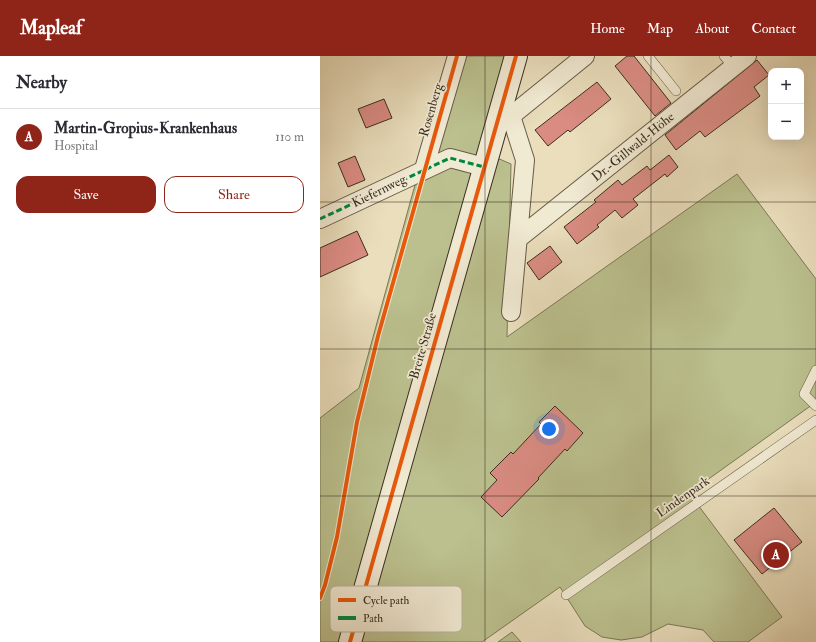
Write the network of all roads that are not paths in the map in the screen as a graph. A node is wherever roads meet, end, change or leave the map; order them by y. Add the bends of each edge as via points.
1 (457, 56) edge
2 (516, 56) edge
3 (585, 56) edge
4 (648, 56) edge
5 (746, 56) edge
6 (728, 62) edge
7 (676, 91) dead end
8 (505, 115) junction
9 (484, 167) junction
10 (424, 169) junction
11 (320, 219) edge
12 (518, 238) junction
13 (511, 312) dead end
14 (816, 370) edge
15 (816, 406) edge
16 (816, 420) edge
17 (366, 586) edge
18 (566, 595) dead end
19 (353, 632) edge
20 (350, 642) edge

1 - 10 street, Rosenberg
2 - 8 main road, Breite Straße
3 - 8 street
4 - 7 lane
5 - 6 street, Dr.-Gillwald-Höhe
6 - 12 street, Dr.-Gillwald-Höhe
8 - 9 main road, Breite Straße
8 - 12 street via 525,160
9 - 10 street, Kiefernweg via 450,158
9 - 17 main road, Breite Straße
10 - 11 street, Kiefernweg
12 - 13 street
14 - 15 lane via 804,394
16 - 18 lane, Lindenpark
19 - 20 main road, Breite Straße

